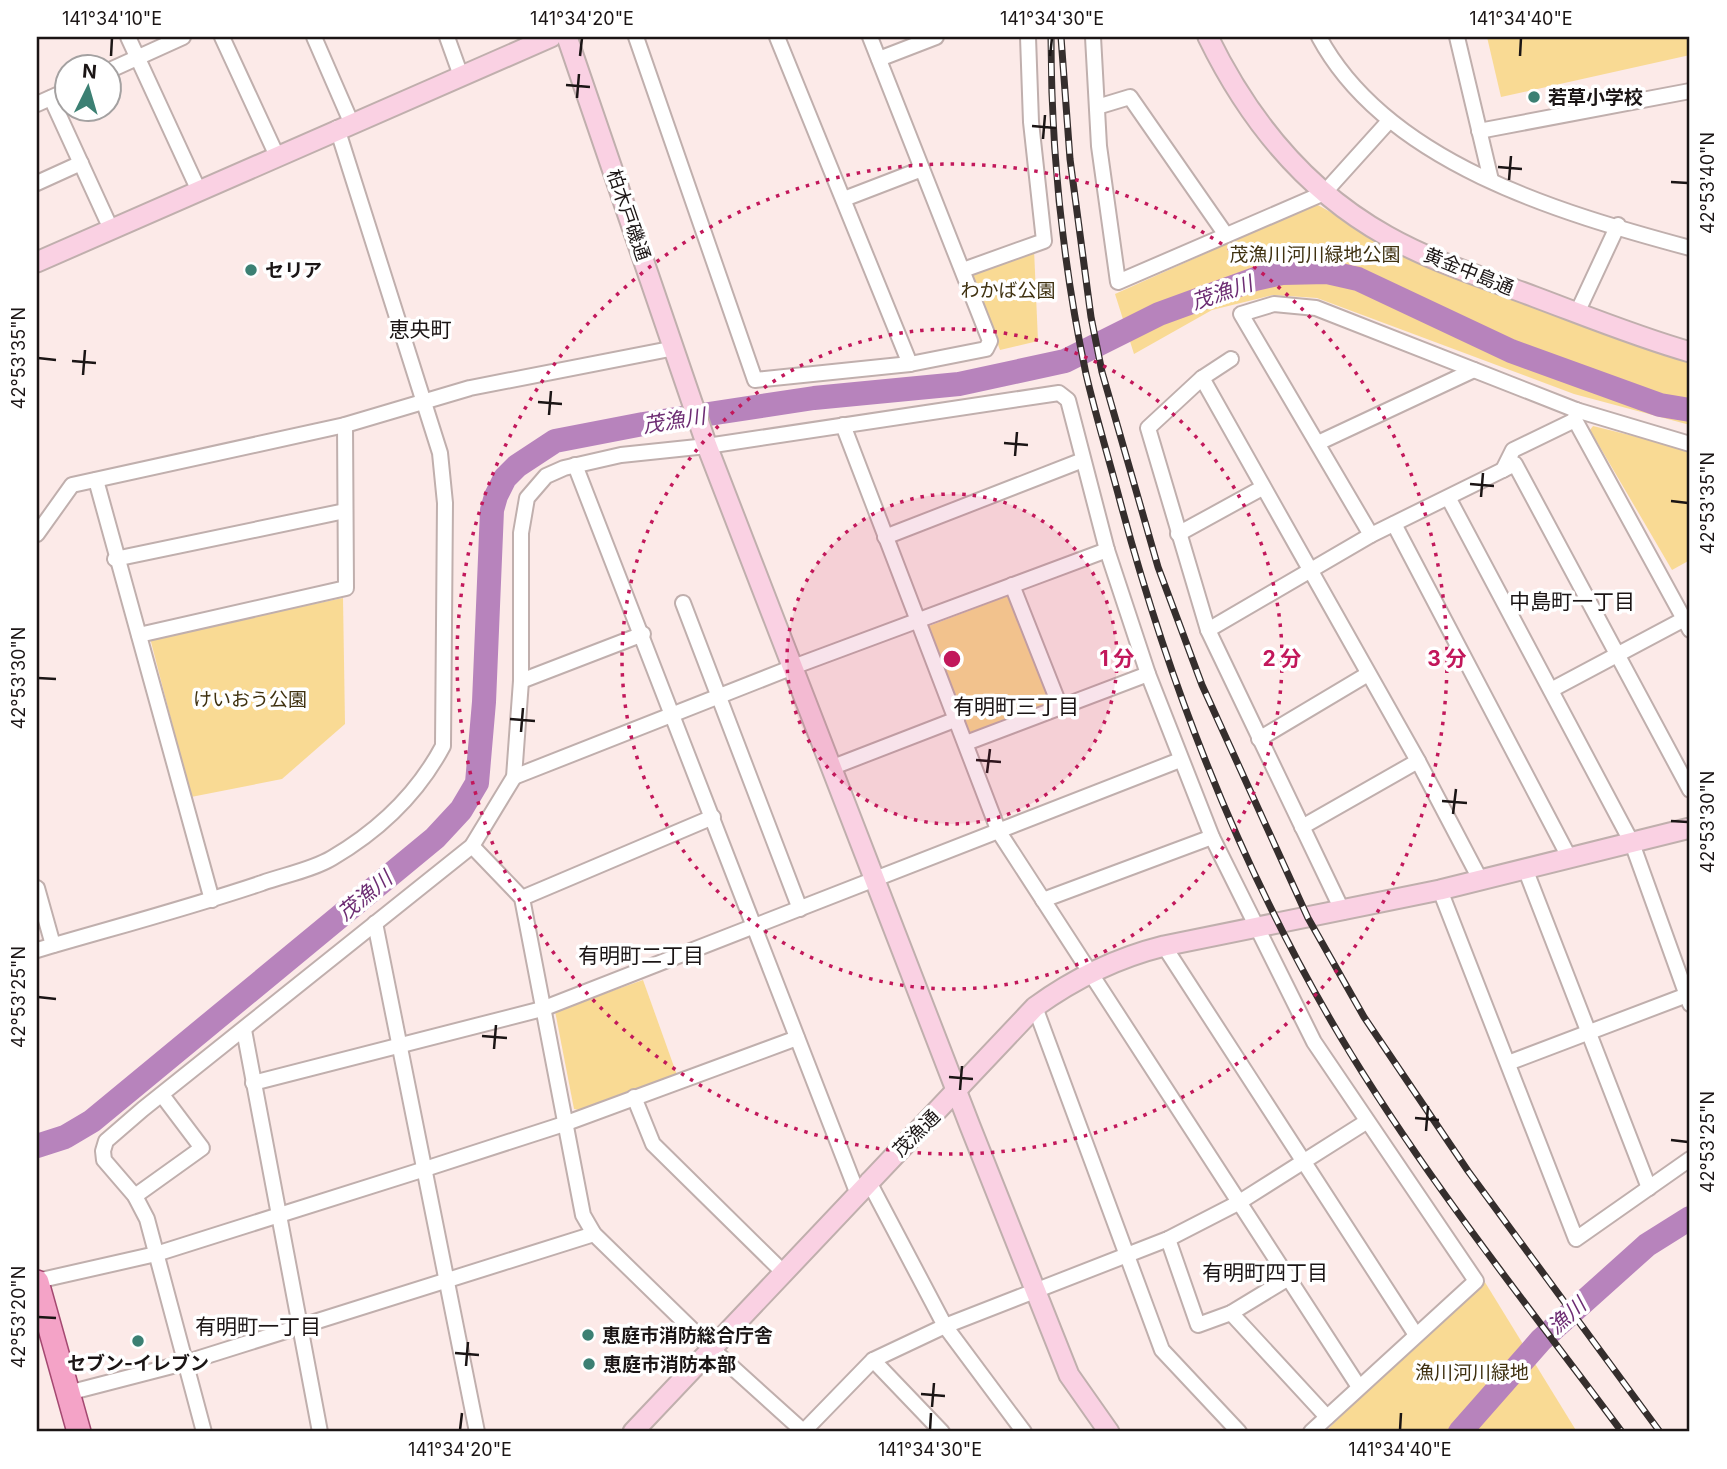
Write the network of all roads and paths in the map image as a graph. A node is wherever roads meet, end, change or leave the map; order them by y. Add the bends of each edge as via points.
1 (128, 37) edge
2 (183, 37) edge
3 (222, 37) edge
4 (314, 37) edge
5 (447, 37) edge
6 (551, 37) edge
7 (568, 37) edge
8 (636, 37) edge
9 (777, 37) edge
10 (870, 37) edge
11 (936, 37) edge
12 (1028, 37) edge
13 (1093, 37) edge
14 (1208, 37) edge
15 (1319, 37) edge
16 (1457, 37) edge
17 (139, 57) junction
18 (879, 59) junction
19 (122, 65) edge
20 (461, 76) junction
21 (1690, 91) edge
22 (51, 97) joint
23 (37, 104) edge
24 (1097, 107) junction
25 (1388, 121) junction
26 (344, 125) junction
27 (1479, 131) junction
28 (277, 156) junction
29 (81, 163) junction
30 (922, 169) junction
31 (1491, 180) junction
32 (37, 183) edge
33 (199, 191) junction
34 (1324, 194) junction
35 (844, 200) junction
36 (1618, 225) junction
37 (111, 229) junction
38 (1226, 235) junction
39 (1690, 248) edge
40 (37, 262) edge
41 (963, 270) junction
42 (1577, 313) junction
43 (675, 348) junction
44 (1690, 352) edge
45 (1231, 359) dead end
46 (910, 363) junction
47 (1474, 370) junction
48 (1202, 378) junction
49 (426, 403) junction
50 (1575, 415) junction
51 (345, 425) junction
52 (843, 425) junction
53 (706, 440) junction
54 (1318, 443) junction
55 (1690, 444) edge
56 (1083, 460) junction
57 (575, 465) junction
58 (1503, 470) junction
59 (96, 480) junction
60 (1262, 488) junction
61 (1449, 499) junction
62 (345, 511) junction
63 (1394, 524) junction
64 (37, 534) edge
65 (1178, 534) junction
66 (1371, 535) junction
67 (885, 537) junction
68 (1107, 550) junction
69 (115, 559) junction
70 (1309, 571) junction
71 (1012, 585) junction
72 (683, 603) dead end
73 (919, 620) junction
74 (1688, 621) edge
75 (1208, 630) junction
76 (643, 634) junction
77 (139, 635) junction
78 (1618, 653) junction
79 (793, 667) junction
80 (1148, 674) junction
81 (1368, 674) junction
82 (521, 681) junction
83 (1551, 690) junction
84 (720, 696) junction
85 (1061, 709) junction
86 (673, 714) junction
87 (957, 719) junction
88 (1259, 739) junction
89 (967, 743) junction
90 (1180, 760) junction
91 (1418, 761) junction
92 (833, 767) junction
93 (514, 777) junction
94 (1690, 790) edge
95 (713, 817) junction
96 (1302, 827) junction
97 (1690, 828) edge
98 (999, 832) junction
99 (1212, 837) junction
100 (1632, 843) junction
101 (472, 846) junction
102 (1570, 859) junction
103 (1526, 871) junction
104 (875, 879) junction
105 (1481, 881) junction
106 (37, 888) edge
107 (1440, 890) junction
108 (523, 898) junction
109 (212, 900) junction
110 (1042, 900) junction
111 (800, 909) junction
112 (1343, 912) junction
113 (374, 923) junction
114 (1257, 925) junction
115 (755, 926) junction
116 (52, 946) junction
117 (1164, 946) junction
118 (37, 950) edge
119 (1087, 972) junction
120 (1688, 999) edge
121 (1035, 1007) junction
122 (542, 1009) junction
123 (244, 1030) junction
124 (1590, 1032) junction
125 (797, 1038) junction
126 (401, 1046) junction
127 (1508, 1063) junction
128 (253, 1083) junction
129 (957, 1092) junction
130 (162, 1095) junction
131 (634, 1097) junction
132 (1366, 1122) junction
133 (564, 1124) junction
134 (1690, 1159) edge
135 (1302, 1162) junction
136 (425, 1169) junction
137 (862, 1186) junction
138 (1649, 1188) junction
139 (135, 1196) junction
140 (1238, 1203) junction
141 (278, 1214) junction
142 (594, 1234) junction
143 (1168, 1239) junction
144 (156, 1254) junction
145 (1126, 1254) junction
146 (782, 1271) junction
147 (1287, 1279) junction
148 (448, 1281) junction
149 (37, 1282) edge
150 (1034, 1289) junction
151 (1231, 1313) junction
152 (945, 1326) junction
153 (301, 1327) junction
154 (1416, 1335) junction
155 (711, 1348) junction
156 (873, 1360) junction
157 (184, 1363) junction
158 (1359, 1387) junction
159 (68, 1393) junction
160 (1327, 1417) junction
161 (79, 1432) edge
162 (204, 1432) edge
163 (320, 1432) edge
164 (477, 1432) edge
165 (633, 1432) edge
166 (804, 1432) edge
167 (942, 1432) edge
168 (1024, 1432) edge
169 (1109, 1432) edge
170 (1239, 1432) edge
171 (1311, 1432) edge

1 - 17 street
2 - 17 street
3 - 28 street
4 - 26 street
5 - 20 street
6 - 20 street
7 - 43 street, 柏木戸磯通
8 - 46 street via 755,380
9 - 35 street
10 - 18 street
11 - 18 street
12 - 41 street via 1031,122 1044,241
13 - 24 street
14 - 34 street, 黄金中島通 via 1257,121
15 - 25 street via 1350,83
16 - 27 street
17 - 19 street
17 - 33 street
18 - 30 street
20 - 26 street
21 - 27 street
22 - 23 street
22 - 29 street
24 - 38 street via 1129,97
24 - 38 street via 1098,146 1118,282
25 - 31 street via 1437,156
25 - 34 street
26 - 28 street
26 - 49 street
27 - 31 street
28 - 33 street
29 - 32 street
29 - 37 street
30 - 35 street
30 - 41 street
31 - 36 street
33 - 37 street
34 - 38 street
34 - 42 street, 黄金中島通 via 1387,236
35 - 46 street
36 - 39 street
36 - 42 street
37 - 40 street
41 - 46 street via 990,341 986,349
42 - 44 street, 黄金中島通
43 - 49 street via 470,388
43 - 53 street, 柏木戸磯通
45 - 48 street
47 - 50 street
47 - 54 street
47 - 54 street via 1315,308 1273,304 1241,314
48 - 60 street
48 - 65 street via 1148,428
49 - 51 street
49 - 109 street via 440,453 444,503 443,746 411,795 330,860
50 - 55 street
50 - 58 street via 1513,450
50 - 74 street
51 - 59 street
51 - 62 street
52 - 53 street
52 - 56 street via 1059,393 1068,400
52 - 67 street
53 - 57 street
53 - 79 street, 柏木戸磯通
54 - 66 street
56 - 67 street
56 - 68 street
57 - 76 street
57 - 82 street via 546,476 527,498 521,533
58 - 61 street
58 - 78 street via 1515,464
59 - 64 street via 72,485
59 - 69 street
60 - 65 street
60 - 70 street
61 - 63 street
61 - 83 street
62 - 69 street
62 - 77 street via 345,588
63 - 66 street
63 - 102 street
65 - 75 street
66 - 70 street
67 - 73 street
68 - 71 street
68 - 80 street
69 - 77 street
70 - 75 street
70 - 81 street
71 - 73 street
71 - 85 street
72 - 84 street
73 - 79 street
73 - 87 street
74 - 78 street
75 - 88 street
76 - 82 street
76 - 86 street
77 - 109 street
78 - 83 street
78 - 94 street
79 - 84 street
79 - 92 street, 柏木戸磯通
80 - 85 street
80 - 90 street
81 - 88 street
81 - 91 street
82 - 93 street
83 - 100 street
84 - 86 street
84 - 111 street
85 - 89 street
86 - 93 street
86 - 95 street
87 - 89 street
87 - 92 street
88 - 96 street
89 - 98 street
90 - 98 street
90 - 99 street
91 - 96 street
91 - 105 street
92 - 104 street, 柏木戸磯通
93 - 101 street
95 - 108 street
95 - 115 street
96 - 112 street
97 - 100 street, 茂漁通
98 - 104 street
98 - 110 street
99 - 110 street
99 - 114 street
100 - 102 street, 茂漁通
100 - 120 street
101 - 108 street
101 - 113 street
102 - 103 street, 茂漁通
103 - 105 street, 茂漁通
103 - 124 street
104 - 111 street
104 - 129 street, 柏木戸磯通
105 - 107 street, 茂漁通
106 - 116 street
107 - 112 street, 茂漁通
107 - 127 street
108 - 122 street
109 - 116 street
110 - 119 street
111 - 115 street
112 - 114 street, 茂漁通
113 - 123 street
113 - 126 street
114 - 117 street, 茂漁通
114 - 132 street via 1314,1042
115 - 122 street
115 - 125 street
116 - 118 street
117 - 119 street, 茂漁通
117 - 135 street
119 - 121 street, 茂漁通
119 - 140 street
120 - 124 street
121 - 129 street, 茂漁通
121 - 145 street
122 - 126 street
122 - 133 street
123 - 128 street
123 - 130 street
124 - 127 street
124 - 138 street
125 - 131 street
125 - 137 street
126 - 128 street
126 - 136 street
127 - 138 street via 1576,1239
128 - 141 street
129 - 137 street, 茂漁通
129 - 150 street, 柏木戸磯通
130 - 139 street via 106,1140 103,1151 104,1160
130 - 139 street via 202,1148
131 - 133 street
131 - 146 street via 653,1144
132 - 135 street
132 - 154 street via 1476,1281
133 - 136 street
133 - 142 street via 583,1215
134 - 138 street
135 - 140 street
135 - 154 street
136 - 141 street
136 - 148 street
137 - 146 street, 茂漁通
137 - 152 street
139 - 144 street
140 - 143 street
140 - 147 street
141 - 144 street
141 - 153 street
142 - 148 street
142 - 155 street
143 - 145 street
143 - 151 street via 1198,1325
144 - 149 street
144 - 157 street
145 - 150 street
145 - 170 street via 1163,1350
146 - 155 street, 茂漁通
147 - 151 street
147 - 158 street
148 - 153 street
148 - 164 street
149 - 159 main road
150 - 152 street
150 - 169 street, 柏木戸磯通 via 1069,1375
151 - 160 street
152 - 156 street
152 - 168 street
153 - 157 street
153 - 163 street
154 - 158 street
155 - 165 street, 茂漁通
155 - 166 street
156 - 166 street
156 - 167 street
157 - 159 street
157 - 162 street
158 - 160 street
159 - 161 main road
160 - 171 street

